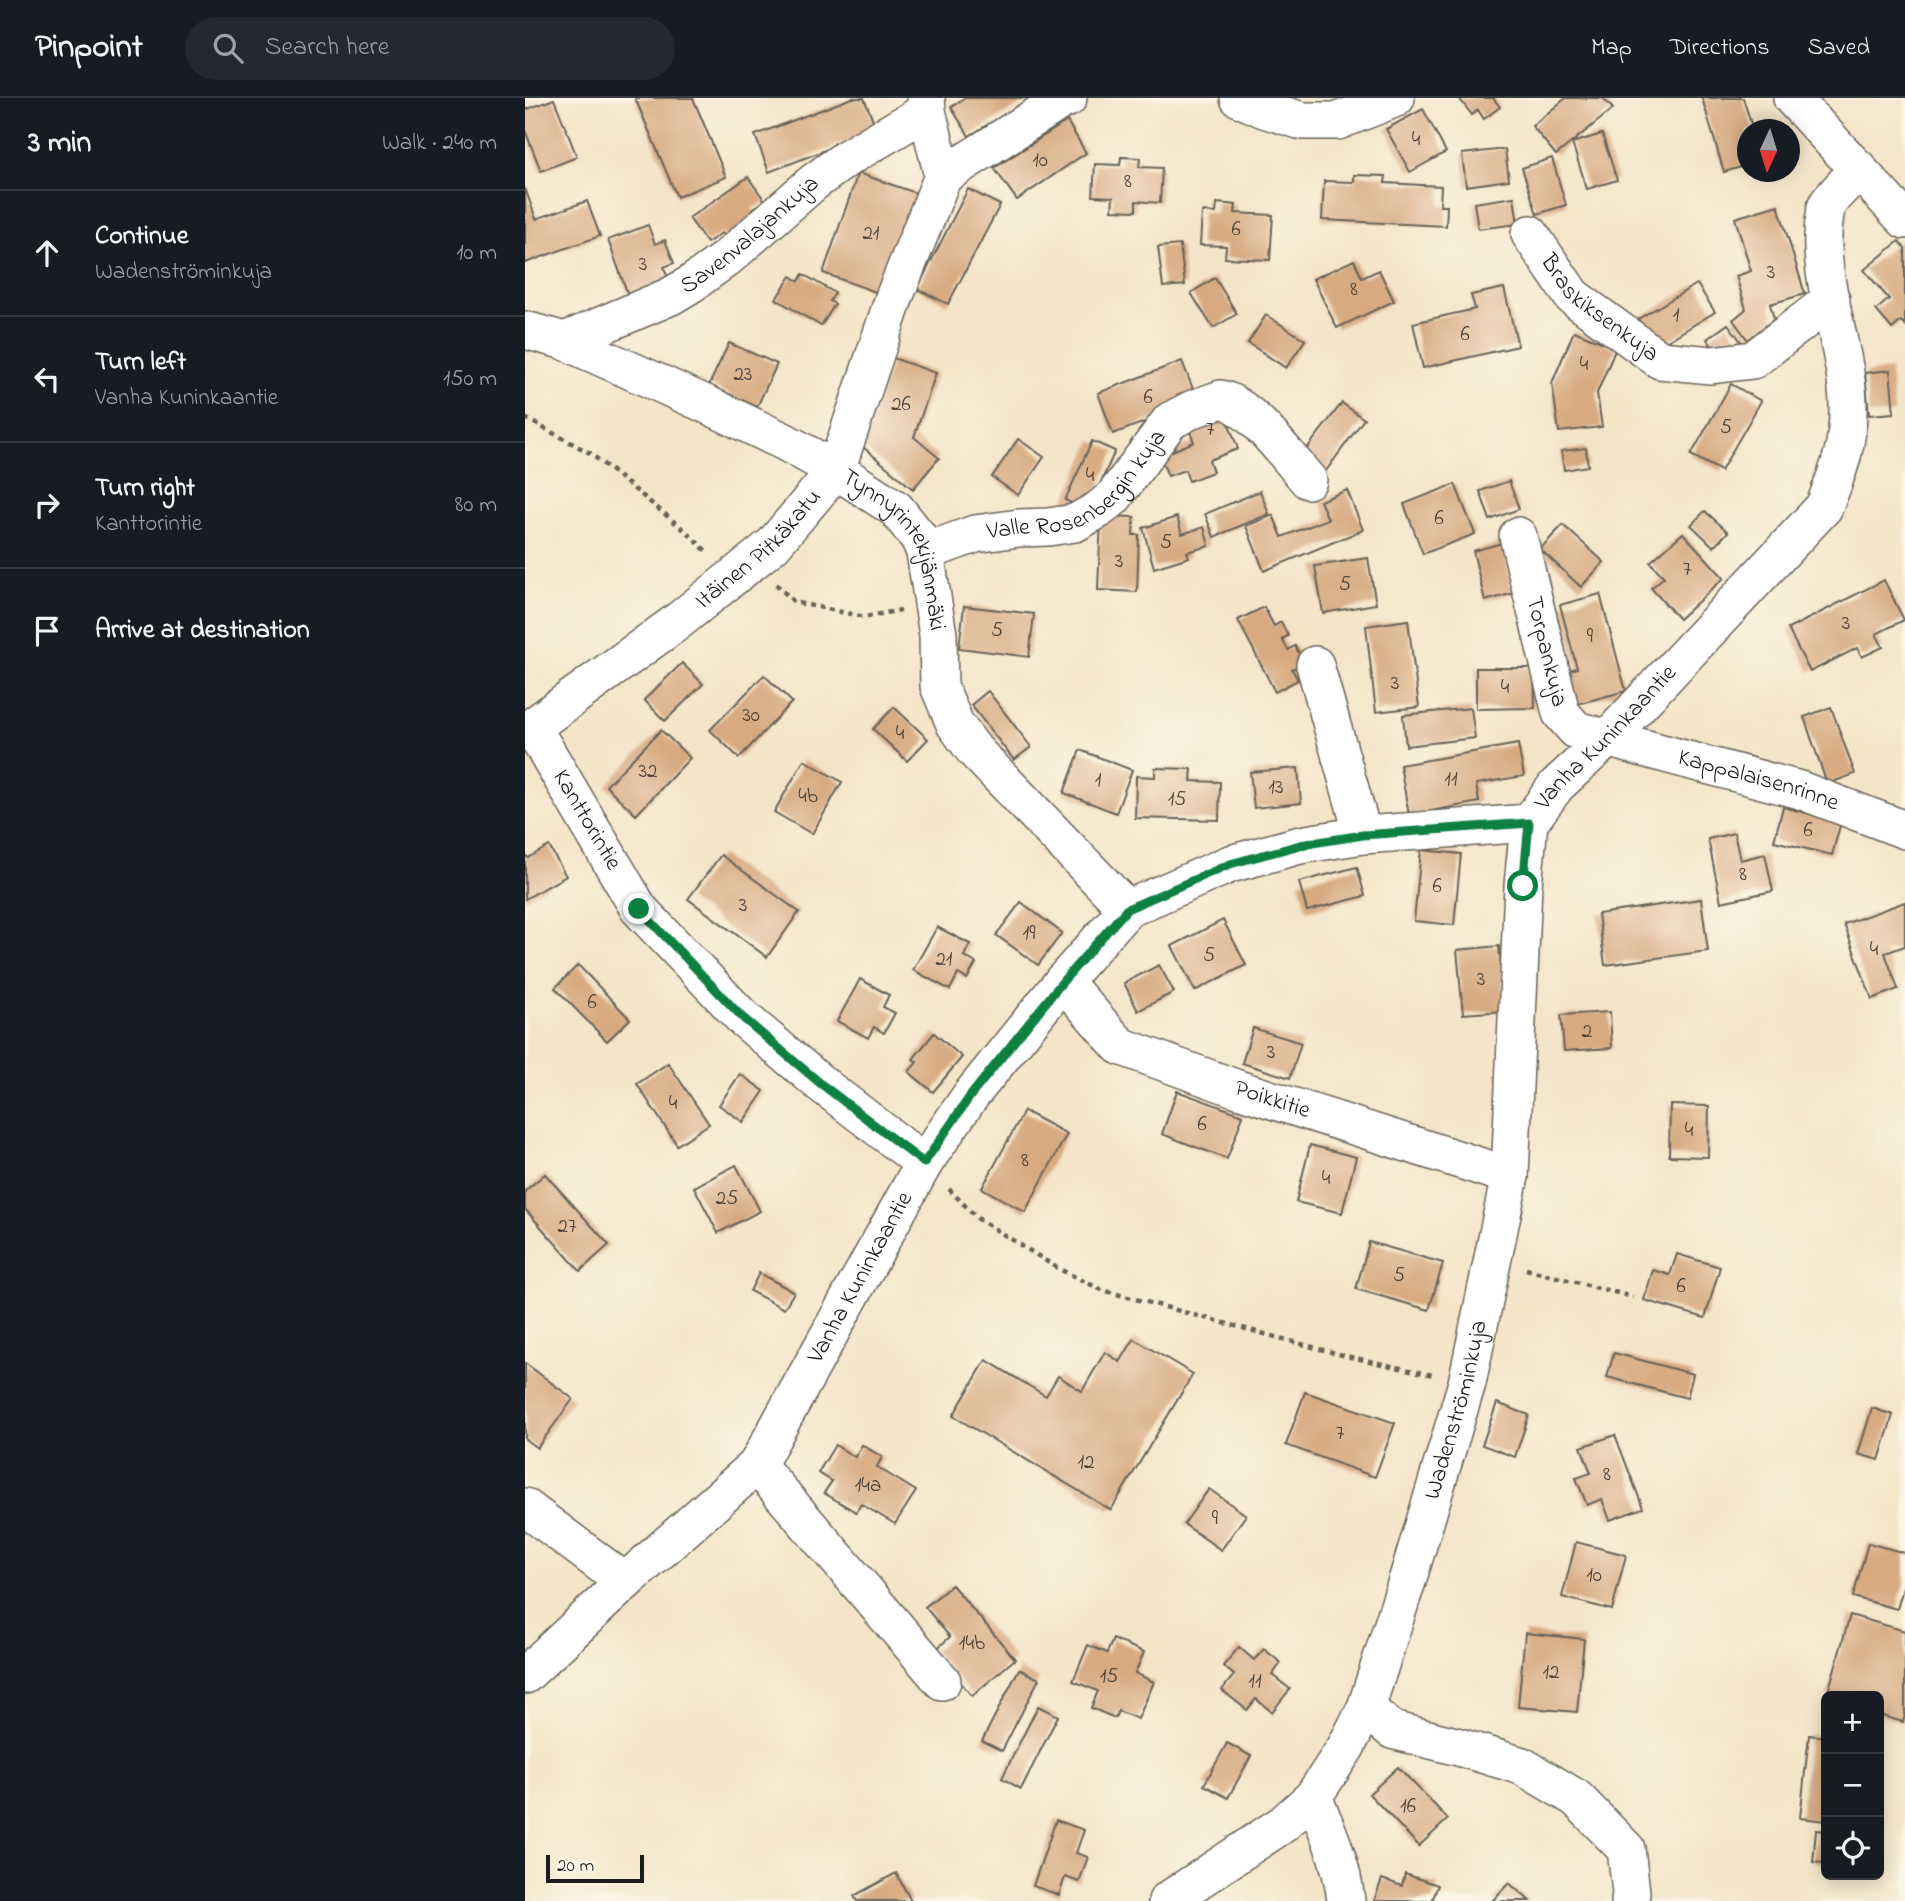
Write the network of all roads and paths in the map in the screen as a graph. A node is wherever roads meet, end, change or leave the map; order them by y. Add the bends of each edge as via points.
1 (1068, 98) edge
2 (1395, 98) edge
3 (1792, 98) edge
4 (1256, 102) edge
5 (926, 105) edge
6 (1859, 169) junction
7 (943, 176) junction
8 (1905, 220) edge
9 (1530, 234) dead end
10 (1831, 300) junction
11 (525, 330) edge
12 (565, 341) junction
13 (525, 418) edge
14 (836, 470) junction
15 (1308, 480) dead end
16 (1518, 536) dead end
17 (925, 552) junction
18 (743, 569) junction
19 (933, 603) junction
20 (1315, 664) dead end
21 (529, 728) edge
22 (1608, 738) junction
23 (1529, 823) junction
24 (1905, 830) edge
25 (1363, 835) junction
26 (1127, 909) junction
27 (1063, 981) junction
28 (924, 1163) junction
29 (1510, 1176) junction
30 (1493, 1260) junction
31 (1633, 1297) dead end
32 (1467, 1383) junction
33 (757, 1465) junction
34 (525, 1507) edge
35 (625, 1582) junction
36 (525, 1675) edge
37 (942, 1682) dead end
38 (1366, 1708) junction
39 (1313, 1797) junction
40 (1167, 1901) edge
41 (1346, 1901) edge
42 (1630, 1901) edge

1 - 7 street
2 - 4 street via 1338,121 1302,121
3 - 6 street
5 - 7 street
5 - 12 street, Savenvalajankuja via 814,182 691,284
6 - 8 street
6 - 10 street, Vanha Kuninkaantie via 1827,205 1822,233
7 - 14 street, Itäinen Pitkäkatu via 895,295
9 - 10 street, Braskiksenkuja via 1572,296 1660,360 1711,365 1753,360
10 - 22 street, Vanha Kuninkaantie via 1848,403 1847,438 1823,508
11 - 12 street, Tynnyrintekijänmäki
12 - 14 street, Tynnyrintekijänmäki
13 - 18 path via 590,453 688,533
14 - 17 street, Tynnyrintekijänmäki via 896,509
14 - 18 street, Itäinen Pitkäkatu via 773,545
15 - 17 street, Valle Rosenbergin kuja via 1245,412 1221,399 1170,421 1113,498 1075,523 975,534
16 - 22 street, Torpankuja via 1561,713 1576,730
17 - 19 street, Tynnyrintekijänmäki
18 - 19 path via 794,603 865,617
18 - 21 street, Itäinen Pitkäkatu
19 - 26 street, Tynnyrintekijänmäki via 939,686 955,724 974,750
20 - 25 street
21 - 28 street, Kanttorintie via 639,909 743,1018
22 - 23 street, Vanha Kuninkaantie via 1556,786
22 - 24 street, Kappalaisenrinne via 1800,790
23 - 25 street, Vanha Kuninkaantie
23 - 29 street, Wadenströminkuja
25 - 26 street, Vanha Kuninkaantie via 1300,845 1230,864
26 - 27 street, Vanha Kuninkaantie
27 - 28 street, Vanha Kuninkaantie via 971,1095
27 - 29 street, Poikkitie via 1120,1046
28 - 32 path via 977,1218 1102,1290 1346,1356
28 - 33 street, Vanha Kuninkaantie
29 - 30 street, Wadenströminkuja
30 - 31 path
30 - 32 street, Wadenströminkuja
32 - 38 street, Wadenströminkuja
33 - 35 street, Vanha Kuninkaantie
33 - 37 street
34 - 35 street
35 - 36 street, Vanha Kuninkaantie
38 - 39 street, Wadenströminkuja
38 - 42 street via 1392,1730 1522,1766 1577,1798 1626,1849
39 - 40 street, Wadenströminkuja via 1283,1824
39 - 41 street via 1334,1846

